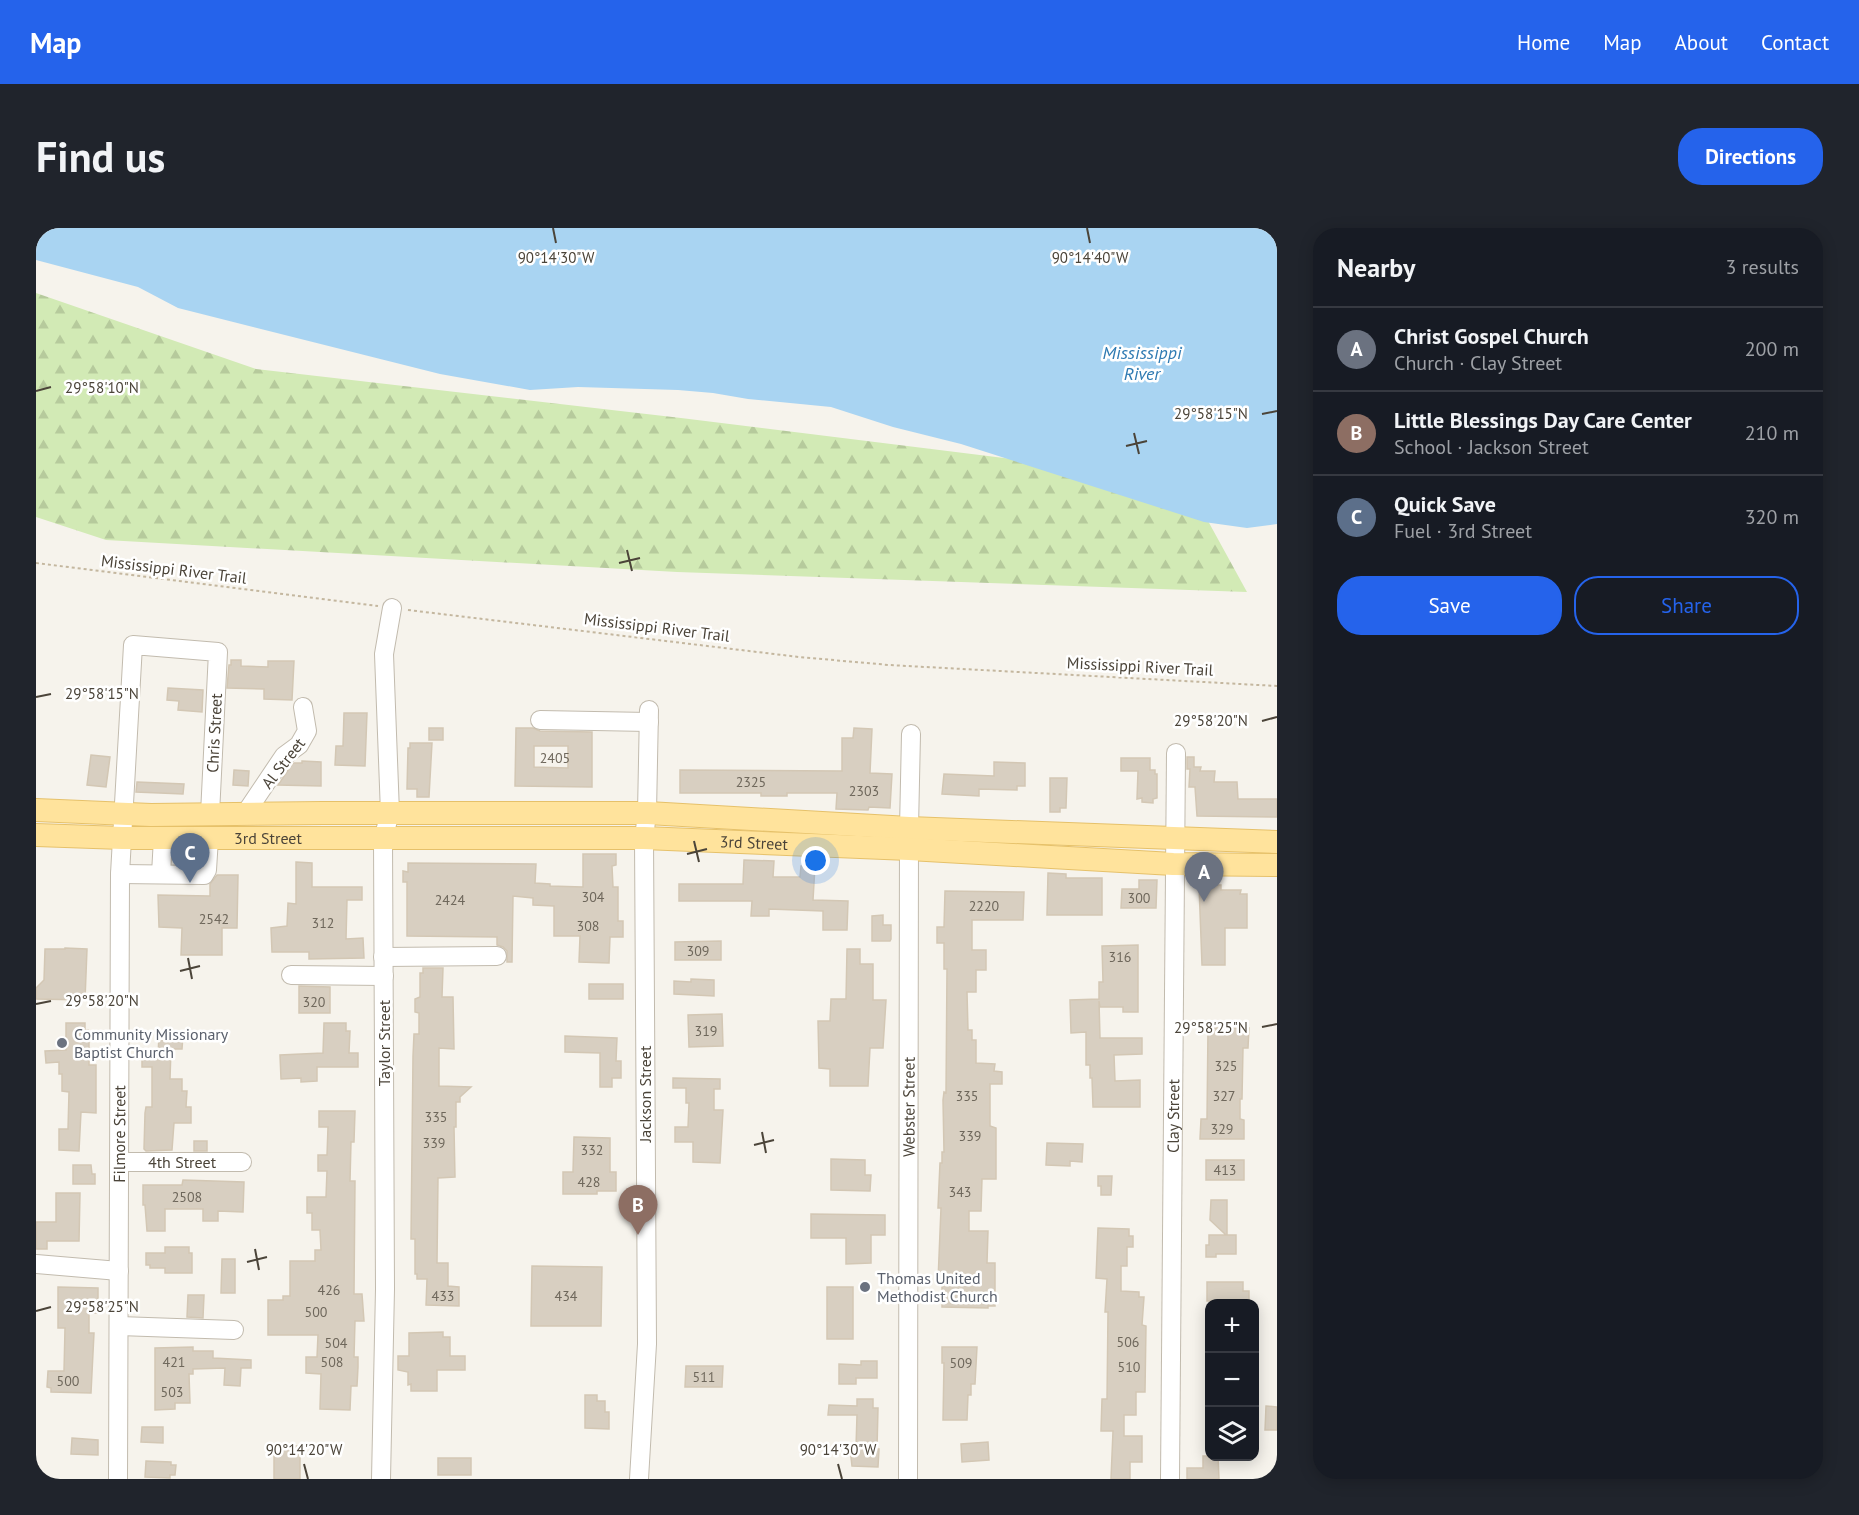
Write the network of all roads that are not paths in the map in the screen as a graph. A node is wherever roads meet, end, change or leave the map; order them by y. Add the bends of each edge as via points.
1 (392, 608) road end
2 (133, 645) joint
3 (303, 707) dead end
4 (540, 720) dead end
5 (911, 734) dead end
6 (1176, 753) dead end
7 (36, 810) edge
8 (124, 813) junction
9 (390, 813) junction
10 (647, 813) junction
11 (210, 814) junction
12 (245, 814) junction
13 (36, 835) edge
14 (122, 838) junction
15 (163, 838) junction
16 (208, 838) junction
17 (644, 838) junction
18 (383, 839) junction
19 (909, 839) junction
20 (1175, 839) junction
21 (1277, 842) edge
22 (1173, 864) junction
23 (1277, 864) edge
24 (120, 874) junction
25 (161, 874) junction
26 (497, 956) dead end
27 (383, 957) junction
28 (291, 975) dead end
29 (384, 976) junction
30 (120, 1162) junction
31 (242, 1162) dead end
32 (36, 1264) edge
33 (119, 1271) junction
34 (119, 1326) junction
35 (234, 1330) dead end
36 (118, 1479) edge
37 (381, 1479) edge
38 (639, 1479) edge
39 (908, 1479) edge
40 (1170, 1479) edge

1 - 9 street, Taylor Street via 384,654
2 - 8 street, Filmore Street
2 - 11 street, Chris Street via 219,652
3 - 12 street, Al Street via 307,730 299,745 284,756
4 - 10 street, Jackson Street via 649,716
5 - 19 street, Webster Street
6 - 20 street, Clay Street
7 - 8 main road, 3rd Street
8 - 11 main road, 3rd Street
8 - 14 street, Filmore Street
9 - 10 main road, 3rd Street
9 - 12 main road, 3rd Street
9 - 18 street, Taylor Street
10 - 17 street, Jackson Street
10 - 19 main road, 3rd Street
11 - 12 main road, 3rd Street
13 - 14 main road, 3rd Street
14 - 15 main road, 3rd Street
14 - 24 street, Filmore Street
15 - 16 main road, 3rd Street
15 - 25 street
16 - 18 main road, 3rd Street
16 - 25 street via 204,875
17 - 18 main road, 3rd Street
17 - 19 main road, 3rd Street
17 - 38 street, Jackson Street via 647,1344
18 - 27 street, Taylor Street
19 - 20 main road, 3rd Street
19 - 22 main road, 3rd Street
19 - 39 street, Webster Street
20 - 21 main road, 3rd Street
20 - 22 street, Clay Street
22 - 23 main road, 3rd Street
22 - 40 street, Clay Street
24 - 25 street
24 - 30 street, Filmore Street
26 - 27 street
27 - 29 street, Taylor Street
28 - 29 street
29 - 37 street, Taylor Street
30 - 31 street, 4th Street
30 - 33 street, Filmore Street
32 - 33 street
33 - 34 street, Filmore Street
34 - 35 street
34 - 36 street, Filmore Street

